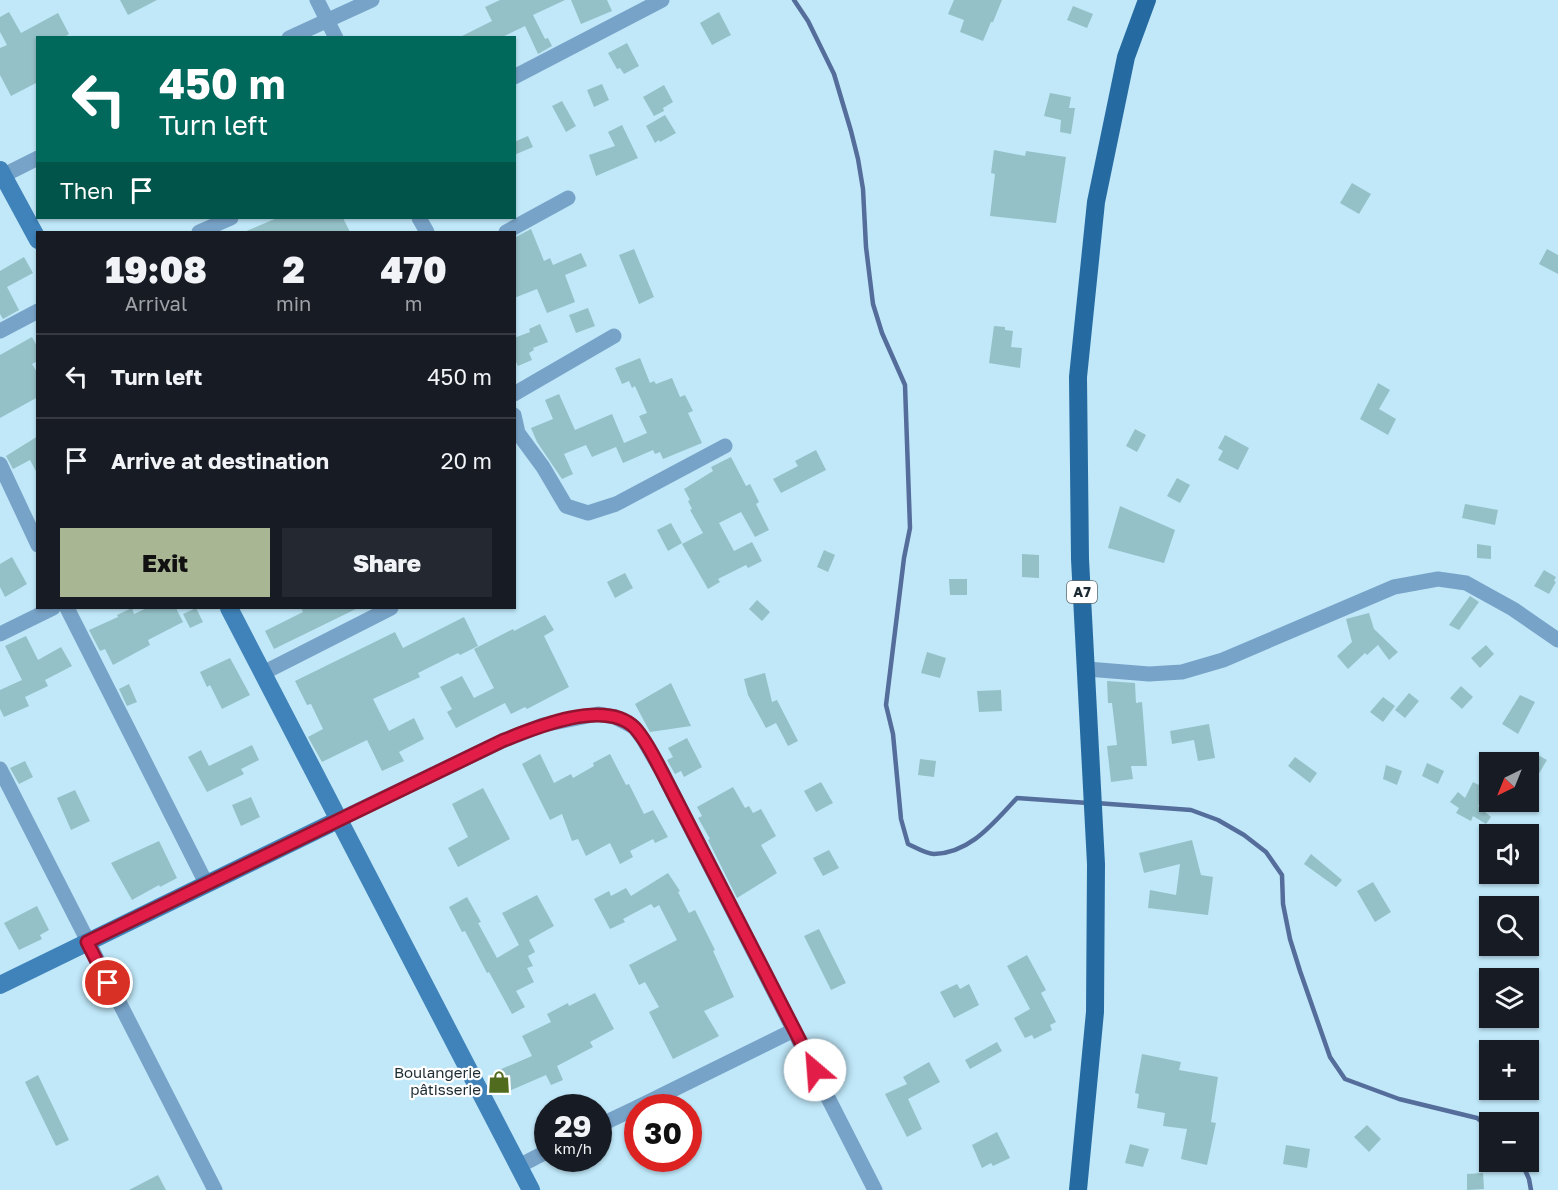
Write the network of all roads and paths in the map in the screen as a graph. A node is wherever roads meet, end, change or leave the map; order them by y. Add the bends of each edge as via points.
1 (318, 0) edge
2 (372, 0) edge
3 (662, 0) edge
4 (1147, 0) edge
5 (327, 19) junction
6 (293, 36) edge
7 (335, 36) edge
8 (516, 76) edge
9 (36, 159) edge
10 (1, 174) edge
11 (568, 198) dead end
12 (229, 219) edge
13 (201, 231) edge
14 (508, 231) edge
15 (36, 236) edge
16 (36, 312) edge
17 (0, 331) edge
18 (614, 336) dead end
19 (516, 393) edge
20 (516, 424) edge
21 (724, 446) dead end
22 (0, 464) edge
23 (36, 541) edge
24 (51, 609) edge
25 (68, 609) edge
26 (230, 609) edge
27 (390, 609) edge
28 (0, 634) edge
29 (1558, 640) edge
30 (1087, 669) junction
31 (263, 673) junction
32 (0, 770) edge
33 (338, 820) junction
34 (207, 885) junction
35 (87, 942) junction
36 (0, 985) edge
37 (794, 1030) junction
38 (664, 1094) edge
39 (534, 1158) edge
40 (519, 1166) junction
41 (215, 1190) edge
42 (531, 1190) edge
43 (875, 1190) edge
44 (1078, 1190) edge

1 - 5 street
2 - 5 street
3 - 8 street
4 - 30 main road, A7 via 1126,57 1096,202 1078,377 1080,560
5 - 6 street
5 - 7 street
9 - 10 street
10 - 15 street
11 - 14 street
12 - 13 street
16 - 17 street
18 - 19 street
20 - 21 street via 566,506 588,513 616,504
22 - 23 street
24 - 28 street
25 - 34 street
26 - 31 street
27 - 31 street
29 - 30 street via 1466,583 1438,579 1394,587 1223,660 1182,672 1149,674
30 - 44 main road, A7 via 1096,864 1095,1012
31 - 33 street
32 - 35 street
33 - 34 street
33 - 37 street via 543,725 598,714 625,721 643,739 662,772
33 - 40 street
34 - 35 street
35 - 36 street
35 - 41 street
37 - 38 street
37 - 43 street
39 - 40 street
40 - 42 street

